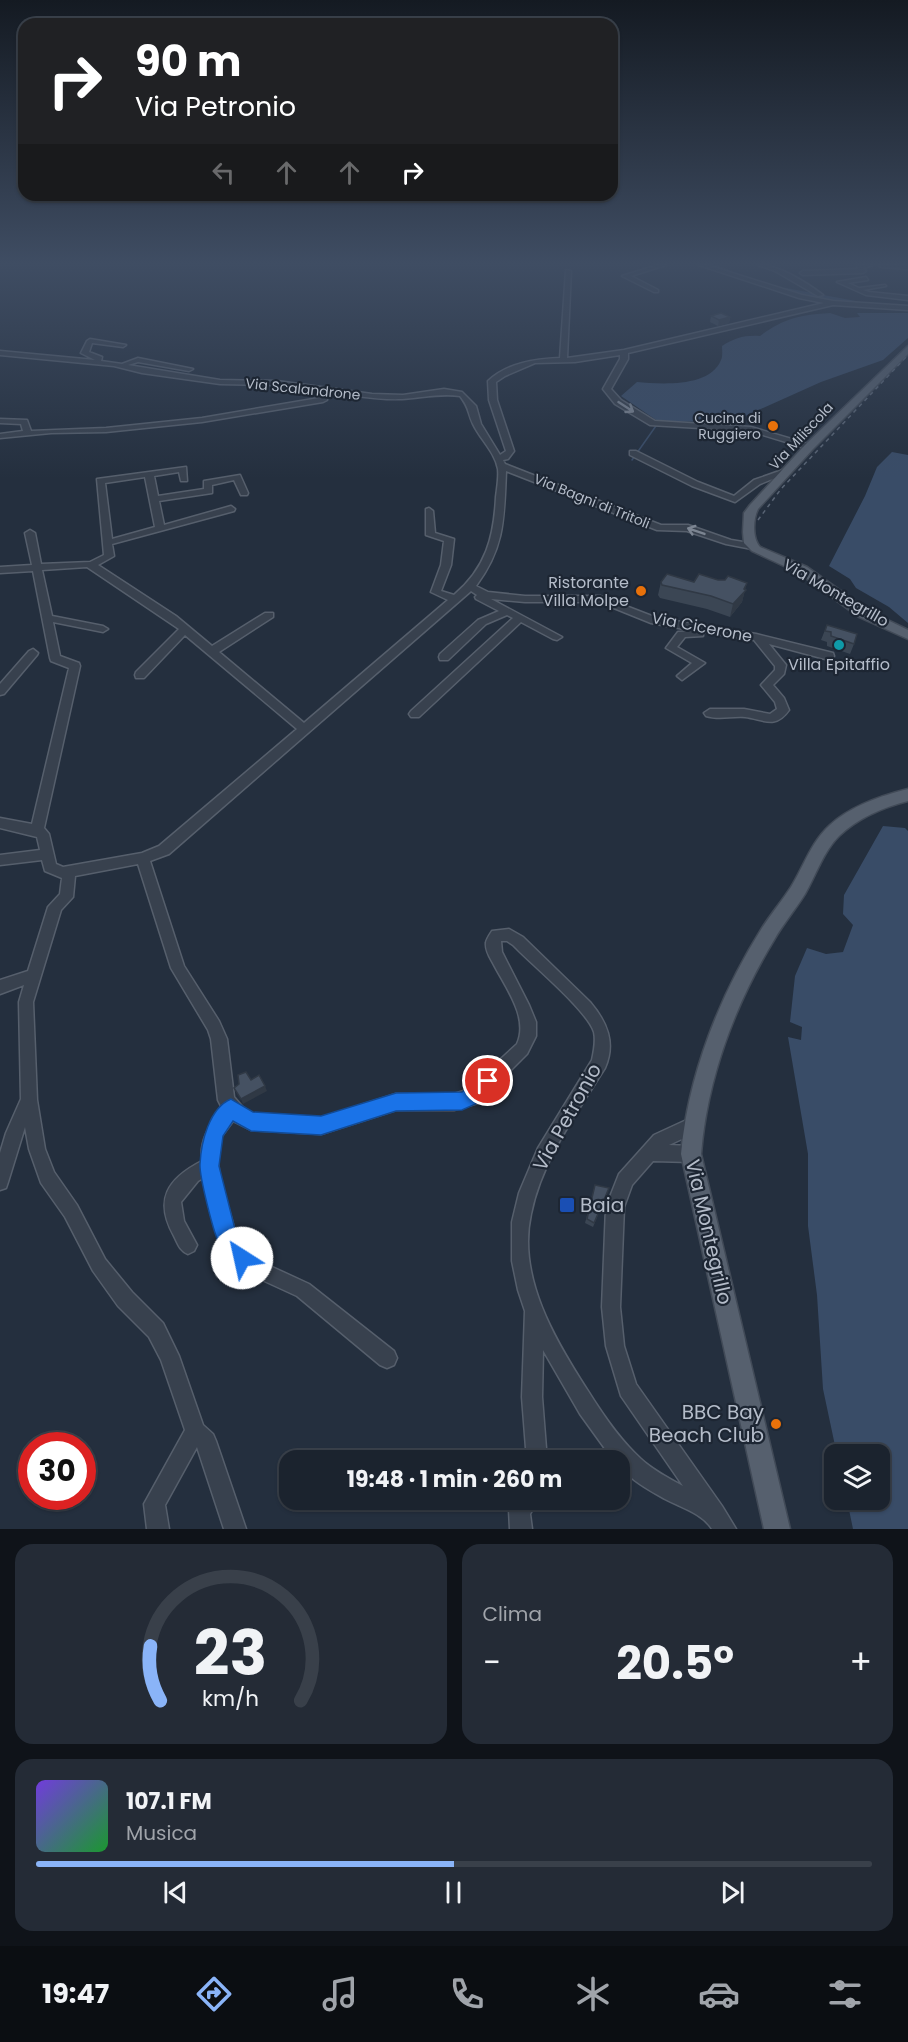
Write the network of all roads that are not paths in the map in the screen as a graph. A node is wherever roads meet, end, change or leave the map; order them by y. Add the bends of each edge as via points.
1 (564, 336) edge
2 (690, 336) edge
3 (123, 345) dead end
4 (908, 348) edge
5 (624, 352) junction
6 (0, 353) edge
7 (563, 360) junction
8 (126, 365) junction
9 (189, 369) dead end
10 (322, 390) junction
11 (0, 421) edge
12 (28, 434) junction
13 (0, 436) edge
14 (809, 447) junction
15 (635, 454) dead end
16 (500, 462) junction
17 (149, 474) junction
18 (184, 479) dead end
19 (773, 480) junction
20 (244, 494) dead end
21 (154, 499) junction
22 (231, 509) dead end
23 (429, 511) dead end
24 (160, 529) junction
25 (30, 533) dead end
26 (107, 543) junction
27 (758, 550) junction
28 (35, 566) junction
29 (91, 566) junction
30 (0, 570) edge
31 (474, 589) junction
32 (457, 600) junction
33 (506, 612) junction
34 (268, 615) dead end
35 (47, 618) junction
36 (519, 618) junction
37 (103, 629) dead end
38 (185, 629) junction
39 (742, 635) junction
40 (908, 635) edge
41 (557, 637) dead end
42 (759, 638) junction
43 (212, 651) junction
44 (33, 653) dead end
45 (829, 656) dead end
46 (444, 657) dead end
47 (140, 675) dead end
48 (682, 676) dead end
49 (0, 692) edge
50 (710, 713) dead end
51 (416, 714) dead end
52 (304, 729) junction
53 (908, 795) edge
54 (0, 823) edge
55 (37, 830) junction
56 (46, 854) junction
57 (143, 858) junction
58 (0, 860) edge
59 (69, 872) junction
60 (33, 976) junction
61 (0, 987) edge
62 (29, 1100) junction
63 (231, 1108) junction
64 (693, 1125) junction
65 (648, 1153) junction
66 (691, 1154) junction
67 (209, 1166) junction
68 (0, 1182) edge
69 (188, 1245) dead end
70 (534, 1310) junction
71 (387, 1358) dead end
72 (195, 1431) junction
73 (536, 1450) edge
74 (519, 1510) edge
75 (720, 1521) edge
76 (158, 1529) edge
77 (235, 1529) edge
78 (521, 1529) edge
79 (777, 1529) edge

1 - 7 street
2 - 5 street
3 - 8 street via 90,341 85,353
4 - 14 main road, Via Miliscola
5 - 7 street
5 -> 14 street via 608,392 657,424 737,427
6 - 8 street, Via Scalandrone
7 - 16 street via 526,364 492,381 493,400 510,451
8 - 9 street via 138,360
8 - 10 street, Via Scalandrone via 142,371 220,382 277,383
10 - 12 street via 323,400 211,419
10 - 16 street, Via Scalandrone via 389,397 444,391 462,394
11 - 12 street via 24,421
12 - 13 street
14 - 19 main road, Via Miliscola via 788,471
15 - 19 street via 735,499 751,485
27 -> 16 street, Via Bagni di Tritoli via 688,528 660,528
16 - 31 street via 499,524
17 - 18 street via 183,469
17 - 21 street
17 - 26 street via 100,481
19 - 27 main road, Via Miliscola via 750,513 749,532
20 - 21 street via 237,477 207,483 209,491
21 - 24 street
22 - 24 street
23 - 32 street via 431,535 449,539 446,565 436,592
24 - 26 street
25 - 28 street
26 - 29 street via 109,555
27 - 40 main road, Via Montegrillo via 803,570 864,614
28 - 29 street
28 - 30 street
28 - 35 street
29 - 38 street
31 - 32 street
31 - 33 street via 477,595
31 - 39 street, Via Cicerone via 486,595 525,599 600,599 655,621
32 - 52 street
33 - 36 street
33 - 46 street via 482,622
34 - 43 street
35 - 37 street
35 - 55 street via 55,658 75,666
36 - 41 street
36 - 51 street
38 - 43 street
38 - 47 street
39 - 42 street, Via Cicerone
39 - 48 street via 739,639 682,634 671,648 700,663
42 - 45 street, Via Cicerone
42 - 50 street via 781,665 766,685 780,700 781,714 764,720 742,713
43 - 52 street
44 - 49 street
52 - 57 street via 165,850
53 - 64 main road, Via Montegrillo via 859,814 834,830 820,848 734,997
54 - 55 street
55 - 56 street via 45,838
56 - 58 street
56 - 59 street via 55,872
57 - 59 street
57 - 63 street via 178,968 219,1039 224,1089
59 - 60 street via 66,897 55,907
60 - 61 street
60 - 62 street via 26,1002
62 - 68 street via 14,1133
62 - 72 street via 47,1177 71,1211 99,1265 156,1330
63 - 67 street via 214,1133
63 - 70 street, Via Petronio via 251,1122 321,1125 396,1102 454,1102 472,1097 522,1049 528,1036 528,1022 493,943 497,935 509,935 590,1013 598,1024 603,1045 599,1063 538,1167 522,1212 523,1273
64 - 65 street via 675,1132
64 - 66 main road, Via Montegrillo
65 - 66 street
65 - 75 street via 625,1180 615,1207 610,1307 615,1346 628,1389
66 - 79 main road, Via Montegrillo
67 - 69 street via 187,1179 172,1199 176,1223
67 - 71 street via 223,1225 235,1250 254,1267 303,1290
70 - 73 street via 532,1397
70 - 75 street, Via Petronio via 562,1366 609,1440 634,1467
72 - 76 street via 154,1504
72 - 77 street via 206,1441
74 - 78 street

